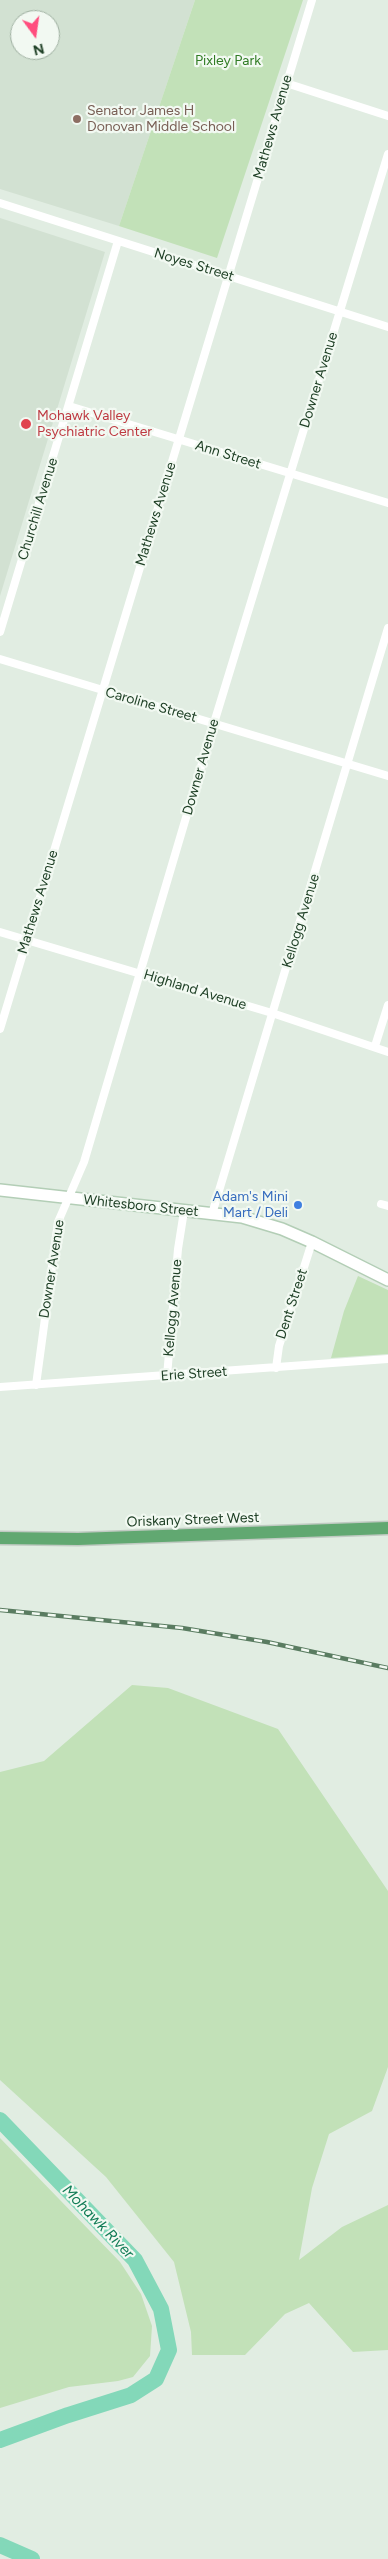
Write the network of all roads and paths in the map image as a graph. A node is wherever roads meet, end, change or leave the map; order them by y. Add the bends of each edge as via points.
1 (312, 0) edge
2 (286, 83) junction
3 (388, 116) edge
4 (388, 154) edge
5 (0, 203) edge
6 (118, 241) junction
7 (228, 276) junction
8 (340, 311) junction
9 (388, 327) edge
10 (69, 406) junction
11 (178, 439) junction
12 (290, 475) junction
13 (388, 503) edge
14 (388, 628) edge
15 (0, 632) edge
16 (0, 659) edge
17 (103, 690) junction
18 (214, 723) junction
19 (348, 764) junction
20 (388, 776) edge
21 (0, 932) edge
22 (26, 940) junction
23 (140, 974) junction
24 (388, 1005) edge
25 (272, 1013) junction
26 (0, 1029) edge
27 (375, 1046) junction
28 (388, 1052) edge
29 (0, 1190) edge
30 (69, 1199) junction
31 (184, 1211) junction
32 (212, 1214) junction
33 (312, 1242) junction
34 (388, 1280) edge
35 (388, 1359) edge
36 (276, 1368) junction
37 (167, 1376) junction
38 (36, 1385) junction
39 (0, 1387) edge
40 (388, 1528) edge
41 (0, 1538) edge

1 - 2 street, Mathews Avenue
2 - 3 street
2 - 7 street, Mathews Avenue
4 - 8 street, Downer Avenue
5 - 6 street, Noyes Street
6 - 7 street, Noyes Street
6 - 10 street, Churchill Avenue
7 - 8 street, Noyes Street
7 - 11 street, Mathews Avenue
8 - 9 street, Noyes Street
8 - 12 street, Downer Avenue
10 - 11 street, Ann Street
10 - 15 street, Churchill Avenue
11 - 12 street, Ann Street
11 - 17 street, Mathews Avenue
12 - 13 street, Ann Street
12 - 18 street, Downer Avenue
14 - 19 street, Kellogg Avenue
16 - 17 street, Caroline Street
17 - 18 street, Caroline Street
17 - 22 street, Mathews Avenue
18 - 19 street, Caroline Street
18 - 23 street, Downer Avenue
19 - 20 street, Caroline Street
19 - 25 street, Kellogg Avenue
21 - 22 street, Highland Avenue
22 - 23 street, Highland Avenue
22 - 26 street, Mathews Avenue
23 - 25 street, Highland Avenue
23 - 30 street, Downer Avenue via 84,1162
24 - 27 street
25 - 27 street, Highland Avenue
25 - 32 street, Kellogg Avenue
27 - 28 street, Highland Avenue
29 - 30 street, Whitesboro Street
30 - 31 street, Whitesboro Street
30 - 38 street, Downer Avenue via 58,1222
31 - 32 street, Whitesboro Street
31 - 37 street, Kellogg Avenue
32 - 33 street, Whitesboro Street via 260,1222
33 - 34 street, Whitesboro Street
33 - 36 street, Dent Street via 279,1346
35 - 36 street, Erie Street
36 - 37 street, Erie Street
37 - 38 street, Erie Street
38 - 39 street, Erie Street
40 - 41 main road, Oriskany Street West via 78,1539

